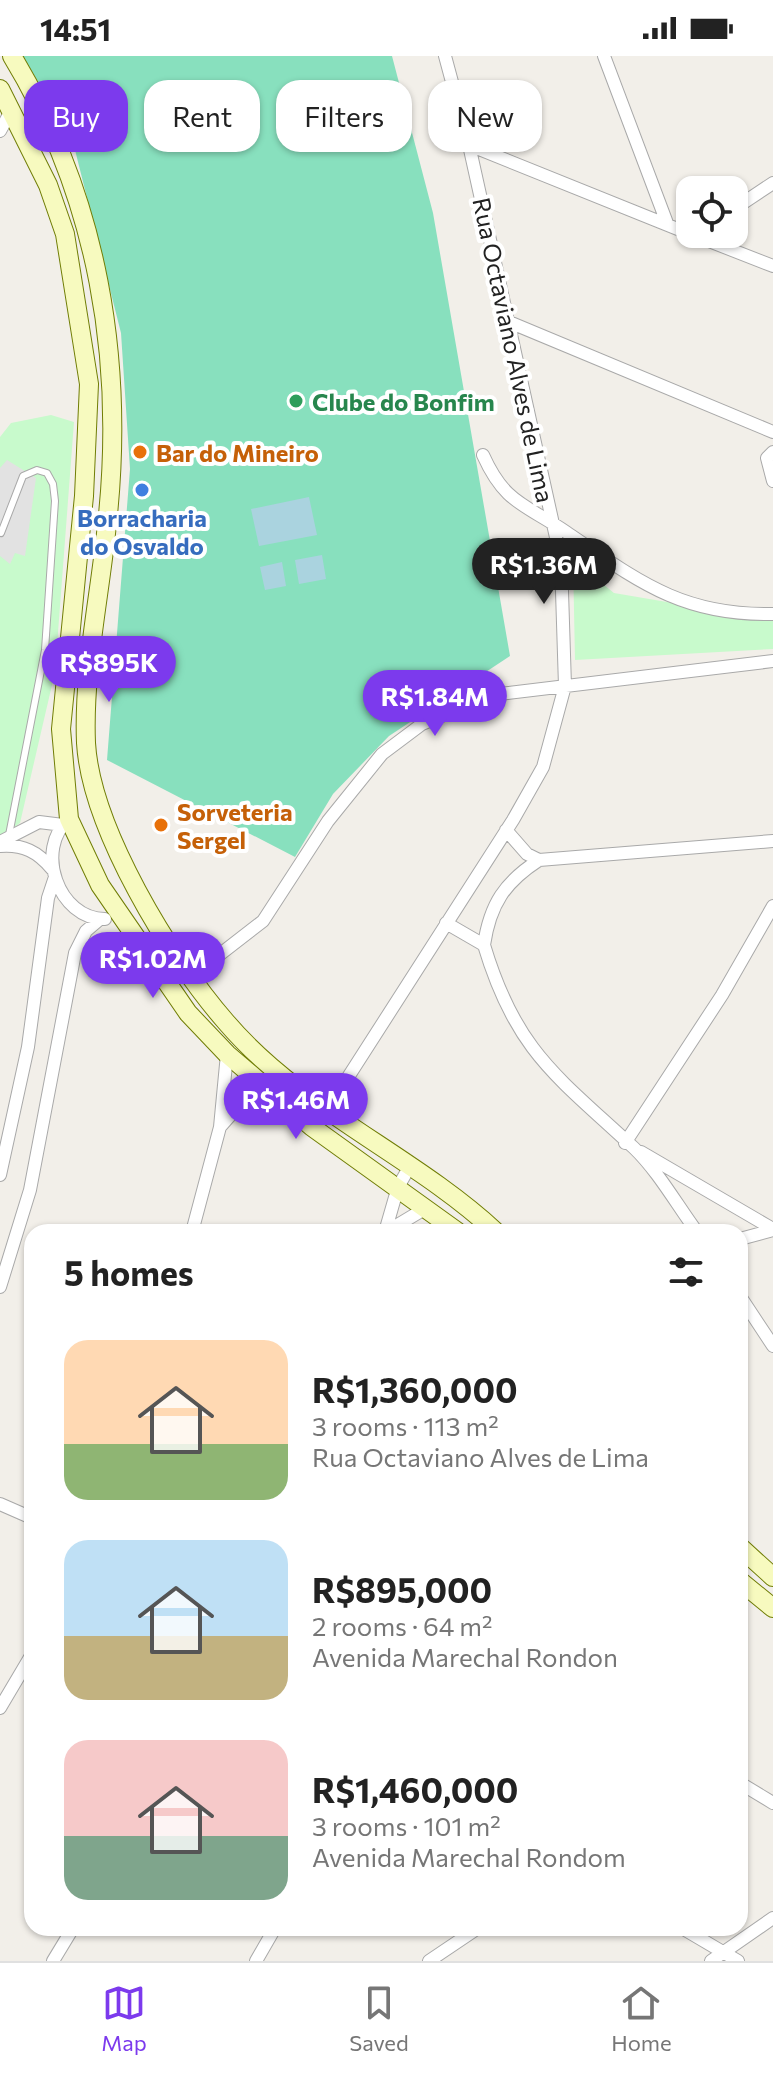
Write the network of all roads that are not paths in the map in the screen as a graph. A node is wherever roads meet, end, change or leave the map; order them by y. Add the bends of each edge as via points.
1 (12, 56) edge
2 (445, 56) edge
3 (604, 56) edge
4 (451, 80) edge
5 (0, 89) edge
6 (11, 111) junction
7 (0, 131) edge
8 (471, 152) edge
9 (487, 152) edge
10 (773, 183) edge
11 (748, 200) edge
12 (667, 223) junction
13 (676, 227) edge
14 (728, 248) edge
15 (773, 266) edge
16 (509, 322) junction
17 (773, 432) edge
18 (773, 452) edge
19 (483, 455) dead end
20 (773, 481) edge
21 (552, 523) junction
22 (1, 533) edge
23 (773, 614) edge
24 (773, 661) edge
25 (565, 686) junction
26 (66, 822) junction
27 (106, 824) junction
28 (506, 830) junction
29 (3, 841) edge
30 (773, 841) edge
31 (539, 860) junction
32 (54, 873) junction
33 (137, 887) junction
34 (773, 906) edge
35 (119, 913) junction
36 (100, 919) junction
37 (446, 923) junction
38 (484, 945) junction
39 (192, 976) junction
40 (227, 1054) junction
41 (277, 1097) junction
42 (327, 1110) junction
43 (220, 1127) junction
44 (629, 1145) junction
45 (410, 1166) junction
46 (0, 1175) edge
47 (398, 1187) junction
48 (426, 1208) junction
49 (194, 1224) edge
50 (388, 1224) edge
51 (399, 1224) edge
52 (447, 1224) edge
53 (486, 1224) edge
54 (691, 1224) edge
55 (773, 1230) edge
56 (748, 1237) edge
57 (0, 1287) edge
58 (748, 1308) edge
59 (773, 1346) edge
60 (0, 1504) edge
61 (24, 1514) edge
62 (748, 1554) edge
63 (773, 1577) edge
64 (748, 1588) edge
65 (773, 1608) edge
66 (24, 1668) edge
67 (0, 1708) edge
68 (748, 1788) edge
69 (773, 1803) edge
70 (773, 1918) edge
71 (68, 1936) edge
72 (270, 1936) edge
73 (466, 1936) edge
74 (695, 1936) edge
75 (747, 1936) edge
76 (748, 1936) edge
77 (723, 1953) junction
78 (53, 1961) edge
79 (256, 1961) edge
80 (429, 1961) edge
81 (711, 1961) edge
82 (738, 1961) edge

1 - 27 main road via 60,147 81,205 107,331 108,520 86,745
2 - 4 street, Rua Octaviano Alves de Lima
3 - 12 street
5 - 6 main road
6 - 7 street
6 - 26 main road via 48,185 65,234 89,384 84,496 61,729
8 - 16 street, Rua Octaviano Alves de Lima
9 - 12 street
10 - 11 street
12 - 13 street
14 - 15 street
16 - 17 street
16 - 21 street, Rua Octaviano Alves de Lima
18 - 20 street via 767,458
19 - 21 street via 505,494
21 - 23 street via 654,591 710,610
21 - 25 street, Rua Octaviano Alves de Lima via 561,560
22 - 29 lane via 23,476 37,470 47,473 55,501 45,650
24 - 25 street
25 - 28 street, Rua Octaviano Alves de Lima via 543,767
25 - 39 street via 492,695 459,706 422,724 382,754 328,821 263,921
26 - 27 main road via 84,816
26 - 29 street via 39,822
26 - 32 street via 55,840
26 - 35 main road
27 - 33 main road
28 - 31 street
28 - 37 street, Rua Octaviano Alves de Lima
29 - 32 street via 32,851
30 - 31 street
31 - 38 street via 496,899
32 - 36 street via 73,906
32 - 46 street via 28,1047
33 - 35 main road
33 - 39 main road
34 - 44 street
35 - 36 street
35 - 40 main road via 188,1013
36 - 57 street via 86,931 75,953 30,1190
37 - 38 street
37 - 42 street, Rua Octaviano Alves de Lima
38 - 44 street via 507,1009 527,1043
39 - 42 main road via 226,1023
40 - 41 main road
40 - 43 street
41 - 43 street via 242,1107
41 - 47 main road
42 - 45 main road
43 - 49 street
44 - 54 street
44 - 55 street
45 - 47 street
45 - 53 main road
47 - 48 main road
47 - 50 street
48 - 51 street
48 - 52 main road
55 - 56 street
58 - 59 street
60 - 61 street
62 - 63 main road
64 - 65 main road
66 - 67 street
68 - 69 street
70 - 76 street
71 - 78 street
72 - 79 street
73 - 80 street
74 - 77 street
75 - 77 street
77 - 81 street
77 - 82 street

